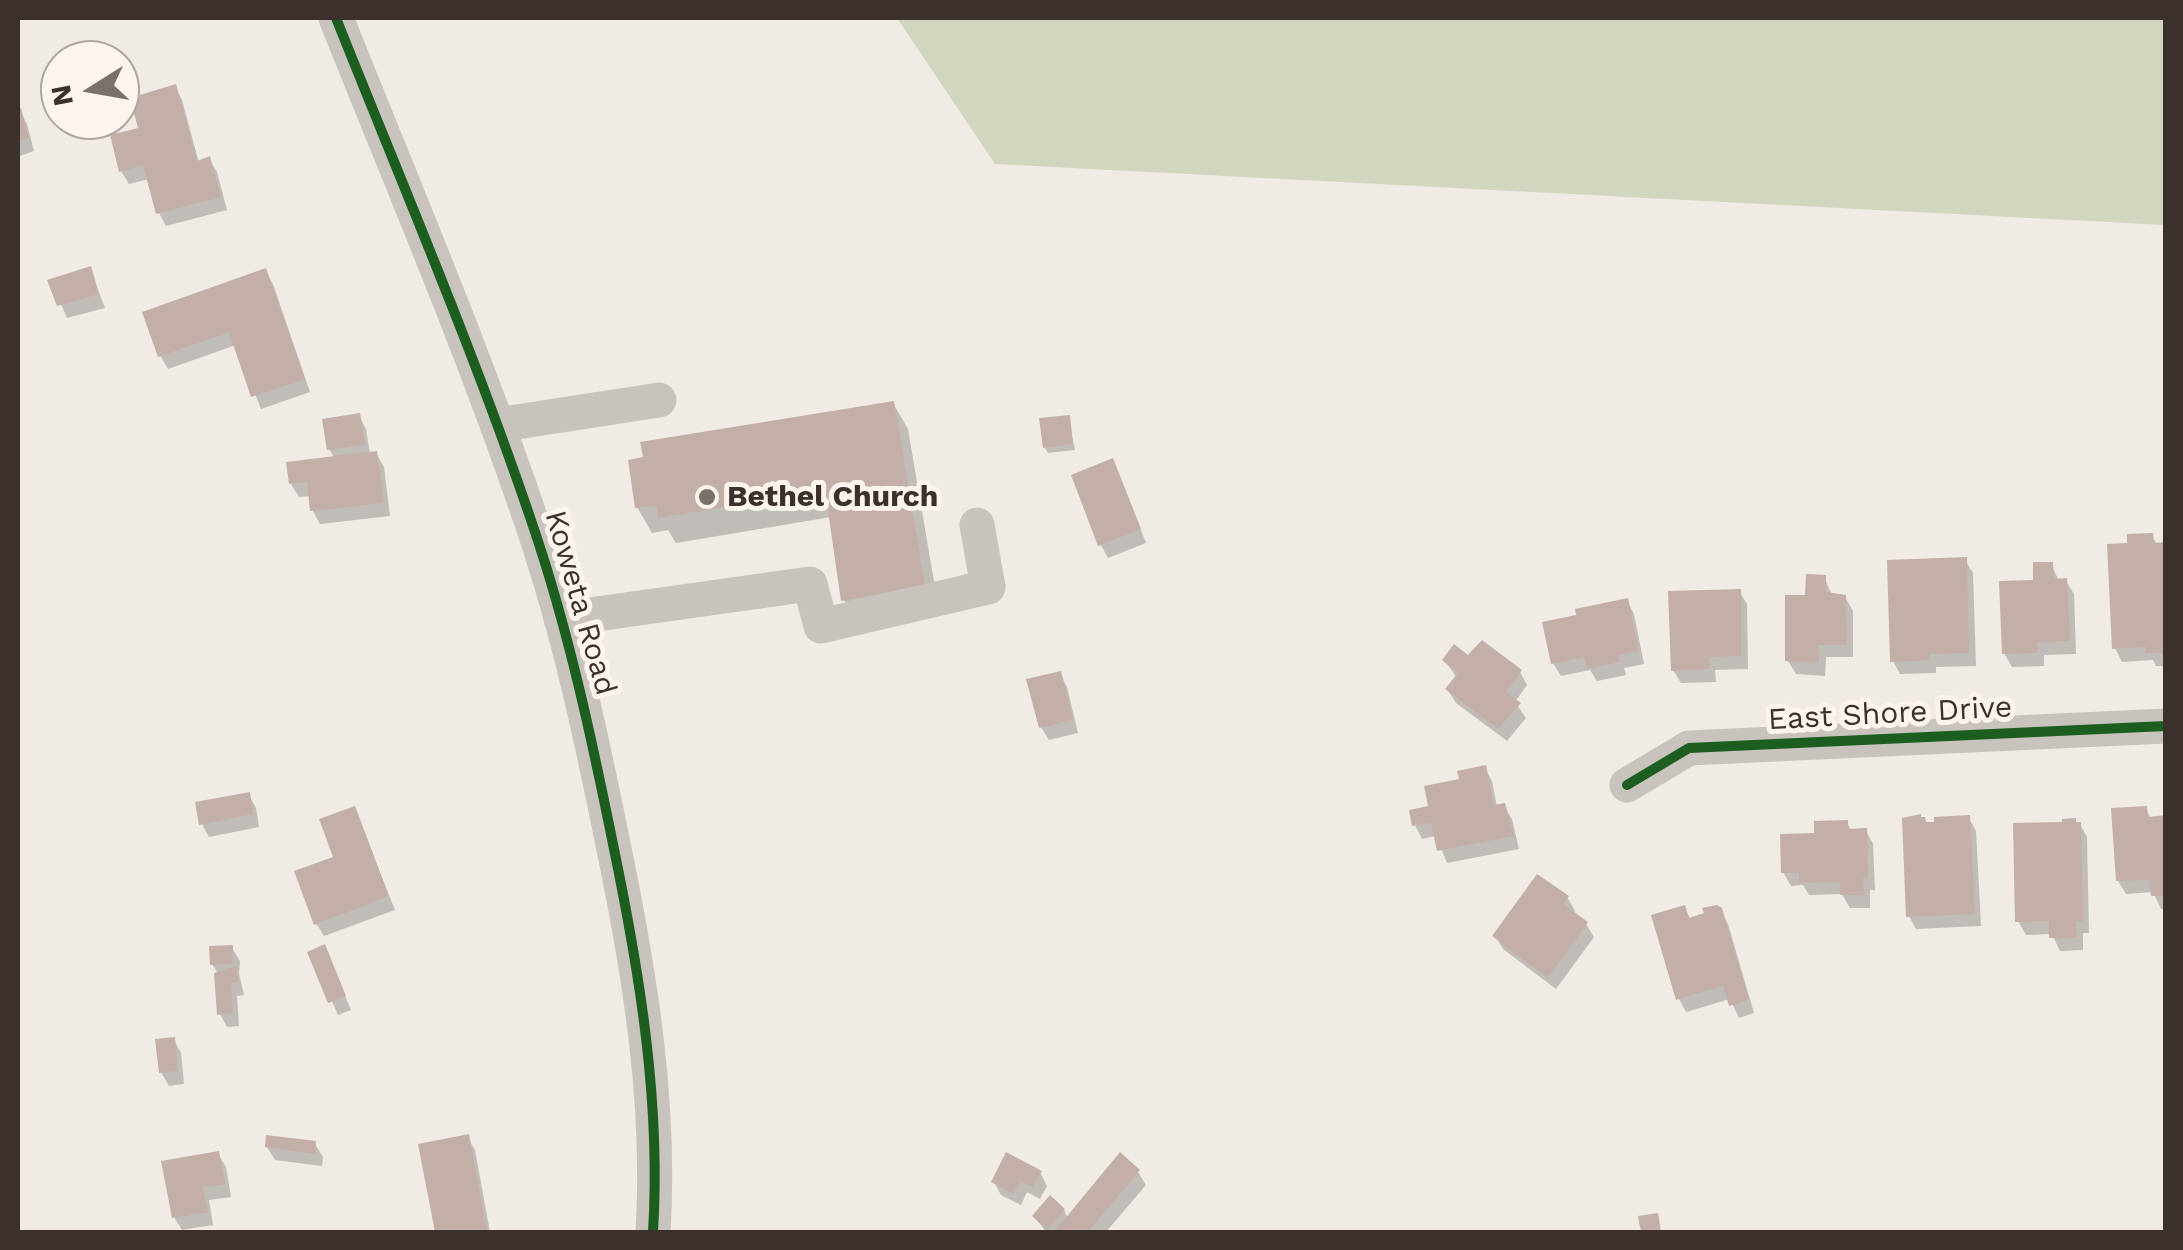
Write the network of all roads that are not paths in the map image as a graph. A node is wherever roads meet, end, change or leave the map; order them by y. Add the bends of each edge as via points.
1 (336, 18) edge
2 (660, 400) dead end
3 (497, 425) junction
4 (977, 524) dead end
5 (561, 619) junction
6 (2166, 726) edge
7 (1627, 784) dead end
8 (653, 1232) edge

1 - 3 street, Koweta Road
2 - 3 street
3 - 5 street, Koweta Road
4 - 5 street via 988,587 822,626 810,584
5 - 8 street, Koweta Road via 580,682 638,969 651,1086
6 - 7 street, East Shore Drive via 1689,748

